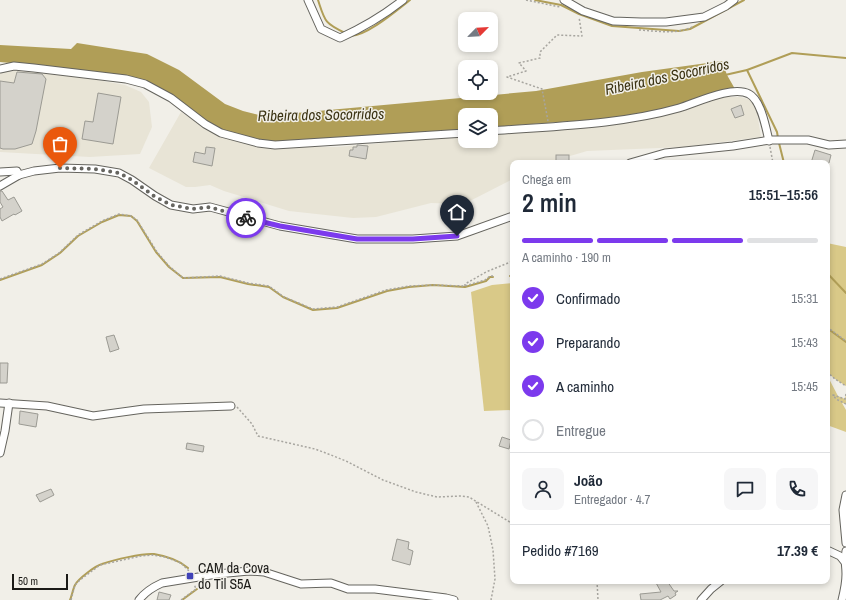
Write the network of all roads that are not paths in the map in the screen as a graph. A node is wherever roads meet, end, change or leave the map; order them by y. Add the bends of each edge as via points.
1 (308, 0) edge
2 (404, 0) edge
3 (564, 0) edge
4 (734, 0) edge
5 (0, 69) edge
6 (498, 130) edge
7 (458, 133) edge
8 (770, 140) junction
9 (846, 144) edge
10 (640, 160) edge
11 (0, 172) edge
12 (19, 175) junction
13 (0, 186) edge
14 (510, 217) edge
15 (0, 403) edge
16 (9, 403) junction
17 (231, 406) road end
18 (0, 453) edge
19 (846, 495) edge
20 (846, 544) edge
21 (830, 551) edge
22 (846, 551) edge
23 (844, 561) junction
24 (717, 584) edge
25 (139, 600) edge
26 (454, 600) edge
27 (701, 600) edge
28 (842, 600) edge

1 - 2 street via 321,29 340,38
3 - 4 street via 583,11 613,21 666,22 704,17
5 - 7 street via 14,66 34,68 126,79 145,84 171,98 221,133 275,146
6 - 8 street via 631,119 678,108 720,94 745,92 756,100
8 - 9 street
8 - 10 street via 665,153
11 - 12 street via 17,171
12 - 13 street
12 - 14 street via 60,168 119,173 171,205 193,209 210,207 280,226 357,239 457,236
15 - 16 street
16 - 17 street via 47,406 93,416 144,408
16 - 18 street
19 - 20 street via 843,510
21 - 23 street
22 - 23 street
23 - 28 street via 846,574
24 - 27 street
25 - 26 street via 143,594 162,583 249,571 301,584 331,583 348,589 375,589

